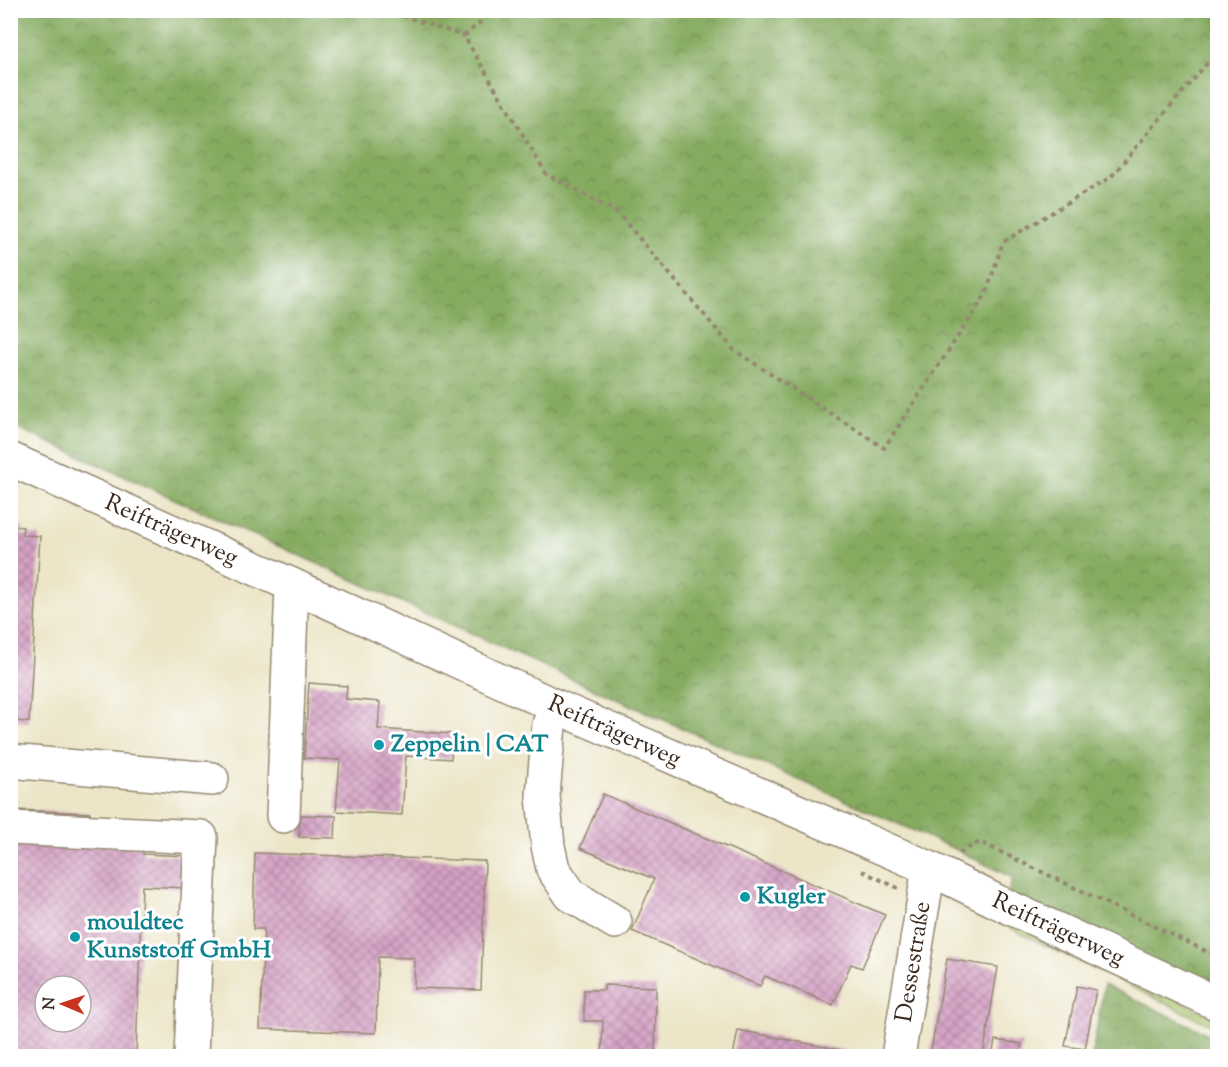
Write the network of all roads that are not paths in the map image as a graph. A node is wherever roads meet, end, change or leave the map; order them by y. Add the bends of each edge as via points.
1 (10, 459) edge
2 (292, 585) junction
3 (555, 706) junction
4 (10, 761) edge
5 (212, 779) dead end
6 (283, 816) dead end
7 (10, 828) edge
8 (929, 868) junction
9 (615, 922) dead end
10 (1218, 1004) edge
11 (191, 1056) edge
12 (898, 1056) edge

1 - 2 street, Reifträgerweg
2 - 3 street, Reifträgerweg
2 - 6 street
3 - 8 street, Reifträgerweg
3 - 9 street via 549,725 543,796 554,869 571,895
4 - 5 street
7 - 11 street via 201,837
8 - 10 street, Reifträgerweg
8 - 12 street, Dessestraße

